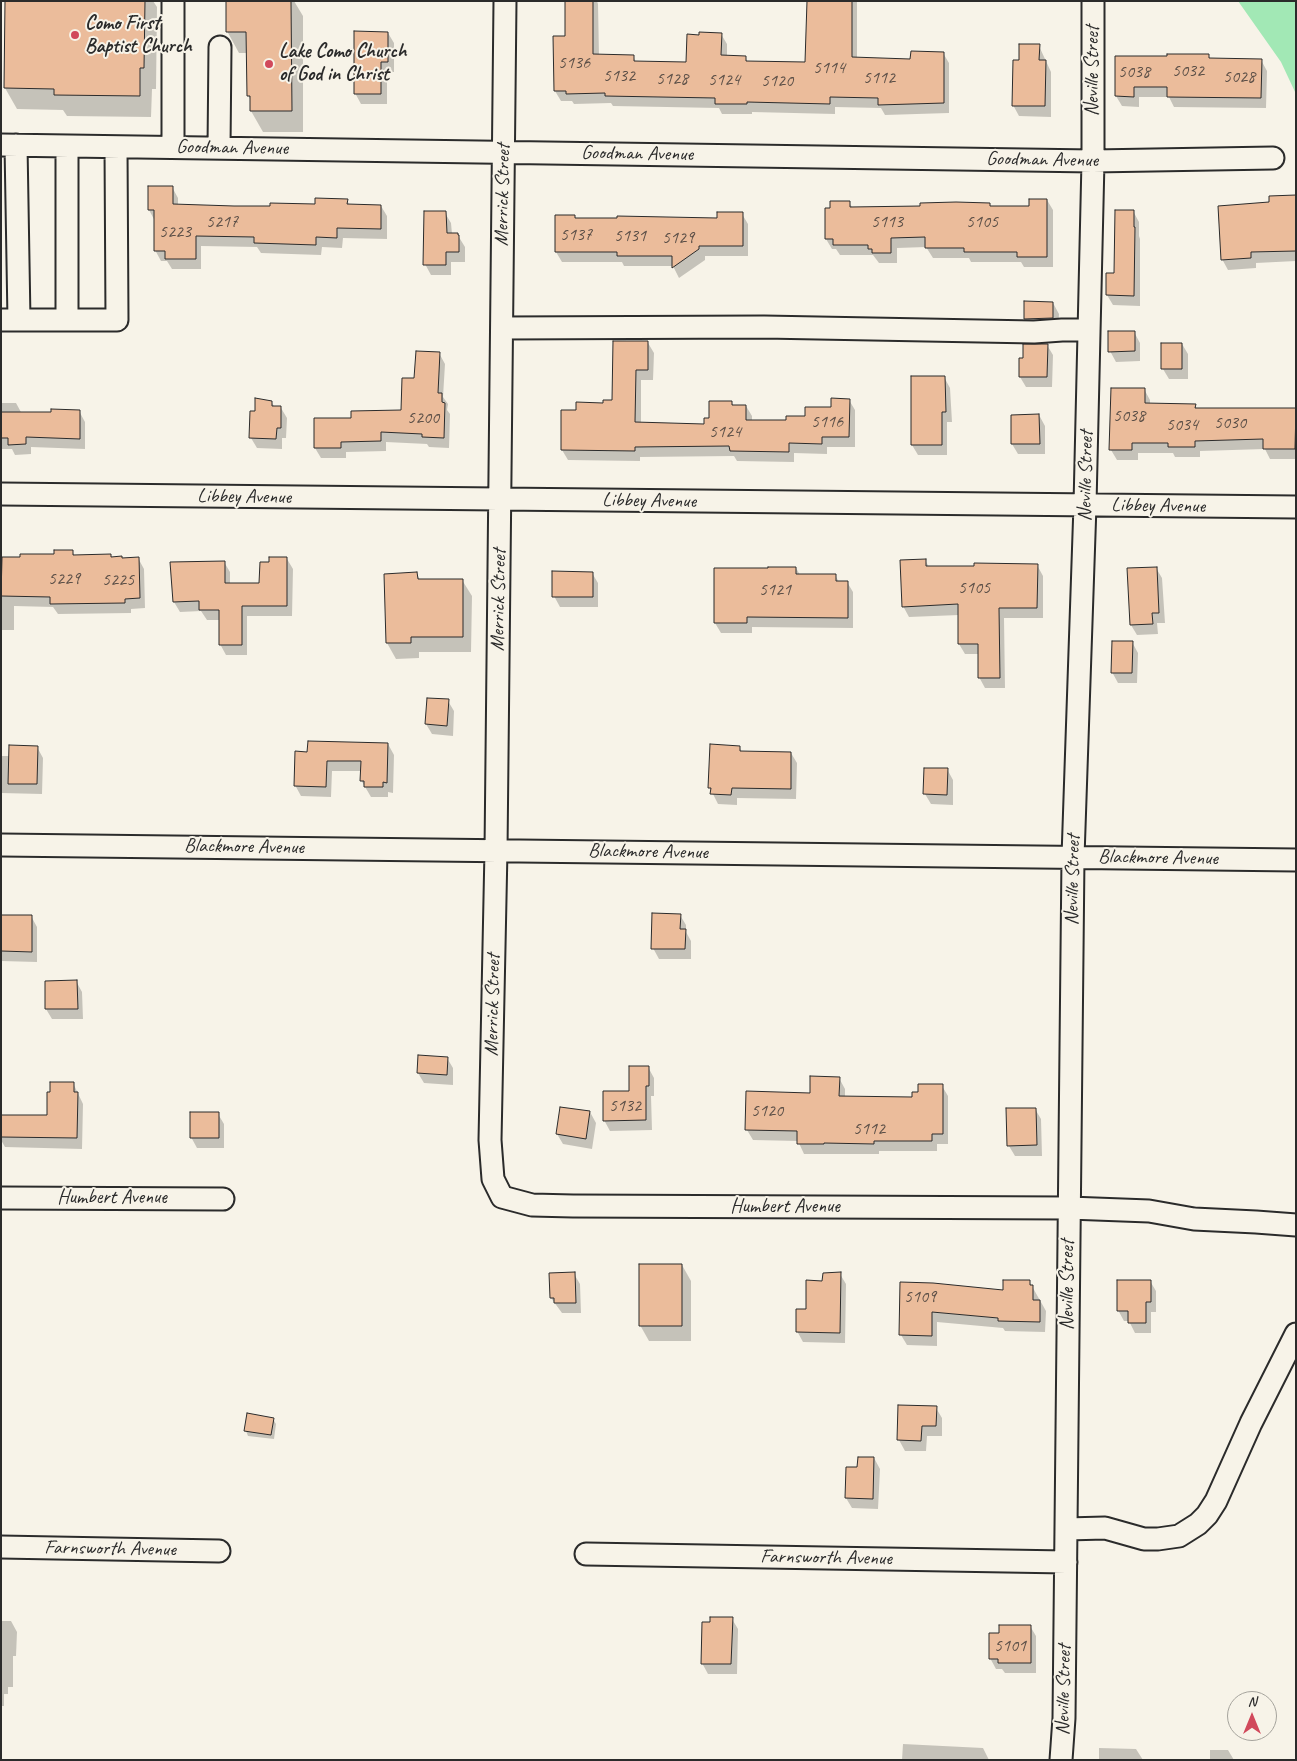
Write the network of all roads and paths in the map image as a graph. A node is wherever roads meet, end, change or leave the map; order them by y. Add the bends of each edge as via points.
1 (173, 1) edge
2 (505, 1) edge
3 (1093, 1) edge
4 (220, 46) dead end
5 (9, 145) edge
6 (67, 146) junction
7 (116, 147) junction
8 (173, 147) junction
9 (219, 148) junction
10 (504, 152) junction
11 (1273, 158) dead end
12 (1093, 161) junction
13 (10, 320) edge
14 (67, 320) junction
15 (502, 328) junction
16 (1089, 330) junction
17 (1, 494) edge
18 (500, 499) junction
19 (1085, 505) junction
20 (1296, 507) edge
21 (1, 845) edge
22 (496, 850) junction
23 (1073, 857) junction
24 (1296, 860) edge
25 (502, 1197) joint
26 (1, 1198) edge
27 (223, 1199) dead end
28 (1069, 1208) junction
29 (1296, 1225) edge
30 (1296, 1334) edge
31 (1066, 1529) junction
32 (1, 1547) edge
33 (219, 1551) dead end
34 (586, 1554) dead end
35 (1066, 1562) junction
36 (1062, 1760) edge

1 - 8 street
2 - 10 street, Merrick Street
3 - 12 street, Neville Street
4 - 9 street
5 - 6 street, Goodman Avenue
5 - 13 street
6 - 7 street, Goodman Avenue
6 - 14 street
7 - 8 street, Goodman Avenue
7 - 14 street via 118,320
8 - 9 street, Goodman Avenue
9 - 10 street, Goodman Avenue
10 - 12 street, Goodman Avenue
10 - 15 street, Merrick Street
11 - 12 street, Goodman Avenue
12 - 16 street, Neville Street
13 - 14 street
15 - 16 street
15 - 18 street, Merrick Street
16 - 19 street, Neville Street
17 - 18 street, Libbey Avenue
18 - 19 street, Libbey Avenue
18 - 22 street, Merrick Street
19 - 20 street, Libbey Avenue
19 - 23 street, Neville Street
21 - 22 street, Blackmore Avenue
22 - 23 street, Blackmore Avenue
22 - 25 street, Merrick Street via 490,1140 493,1179
23 - 24 street, Blackmore Avenue
23 - 28 street, Neville Street
25 - 28 street, Humbert Avenue via 532,1205 573,1206
26 - 27 street, Humbert Avenue
28 - 29 street, Humbert Avenue via 1149,1211 1194,1220
28 - 31 street, Neville Street
30 - 31 street via 1216,1501 1198,1524 1179,1536 1158,1539 1105,1528
31 - 35 street, Neville Street
32 - 33 street, Farnsworth Avenue
34 - 35 street, Farnsworth Avenue
35 - 36 street, Neville Street

